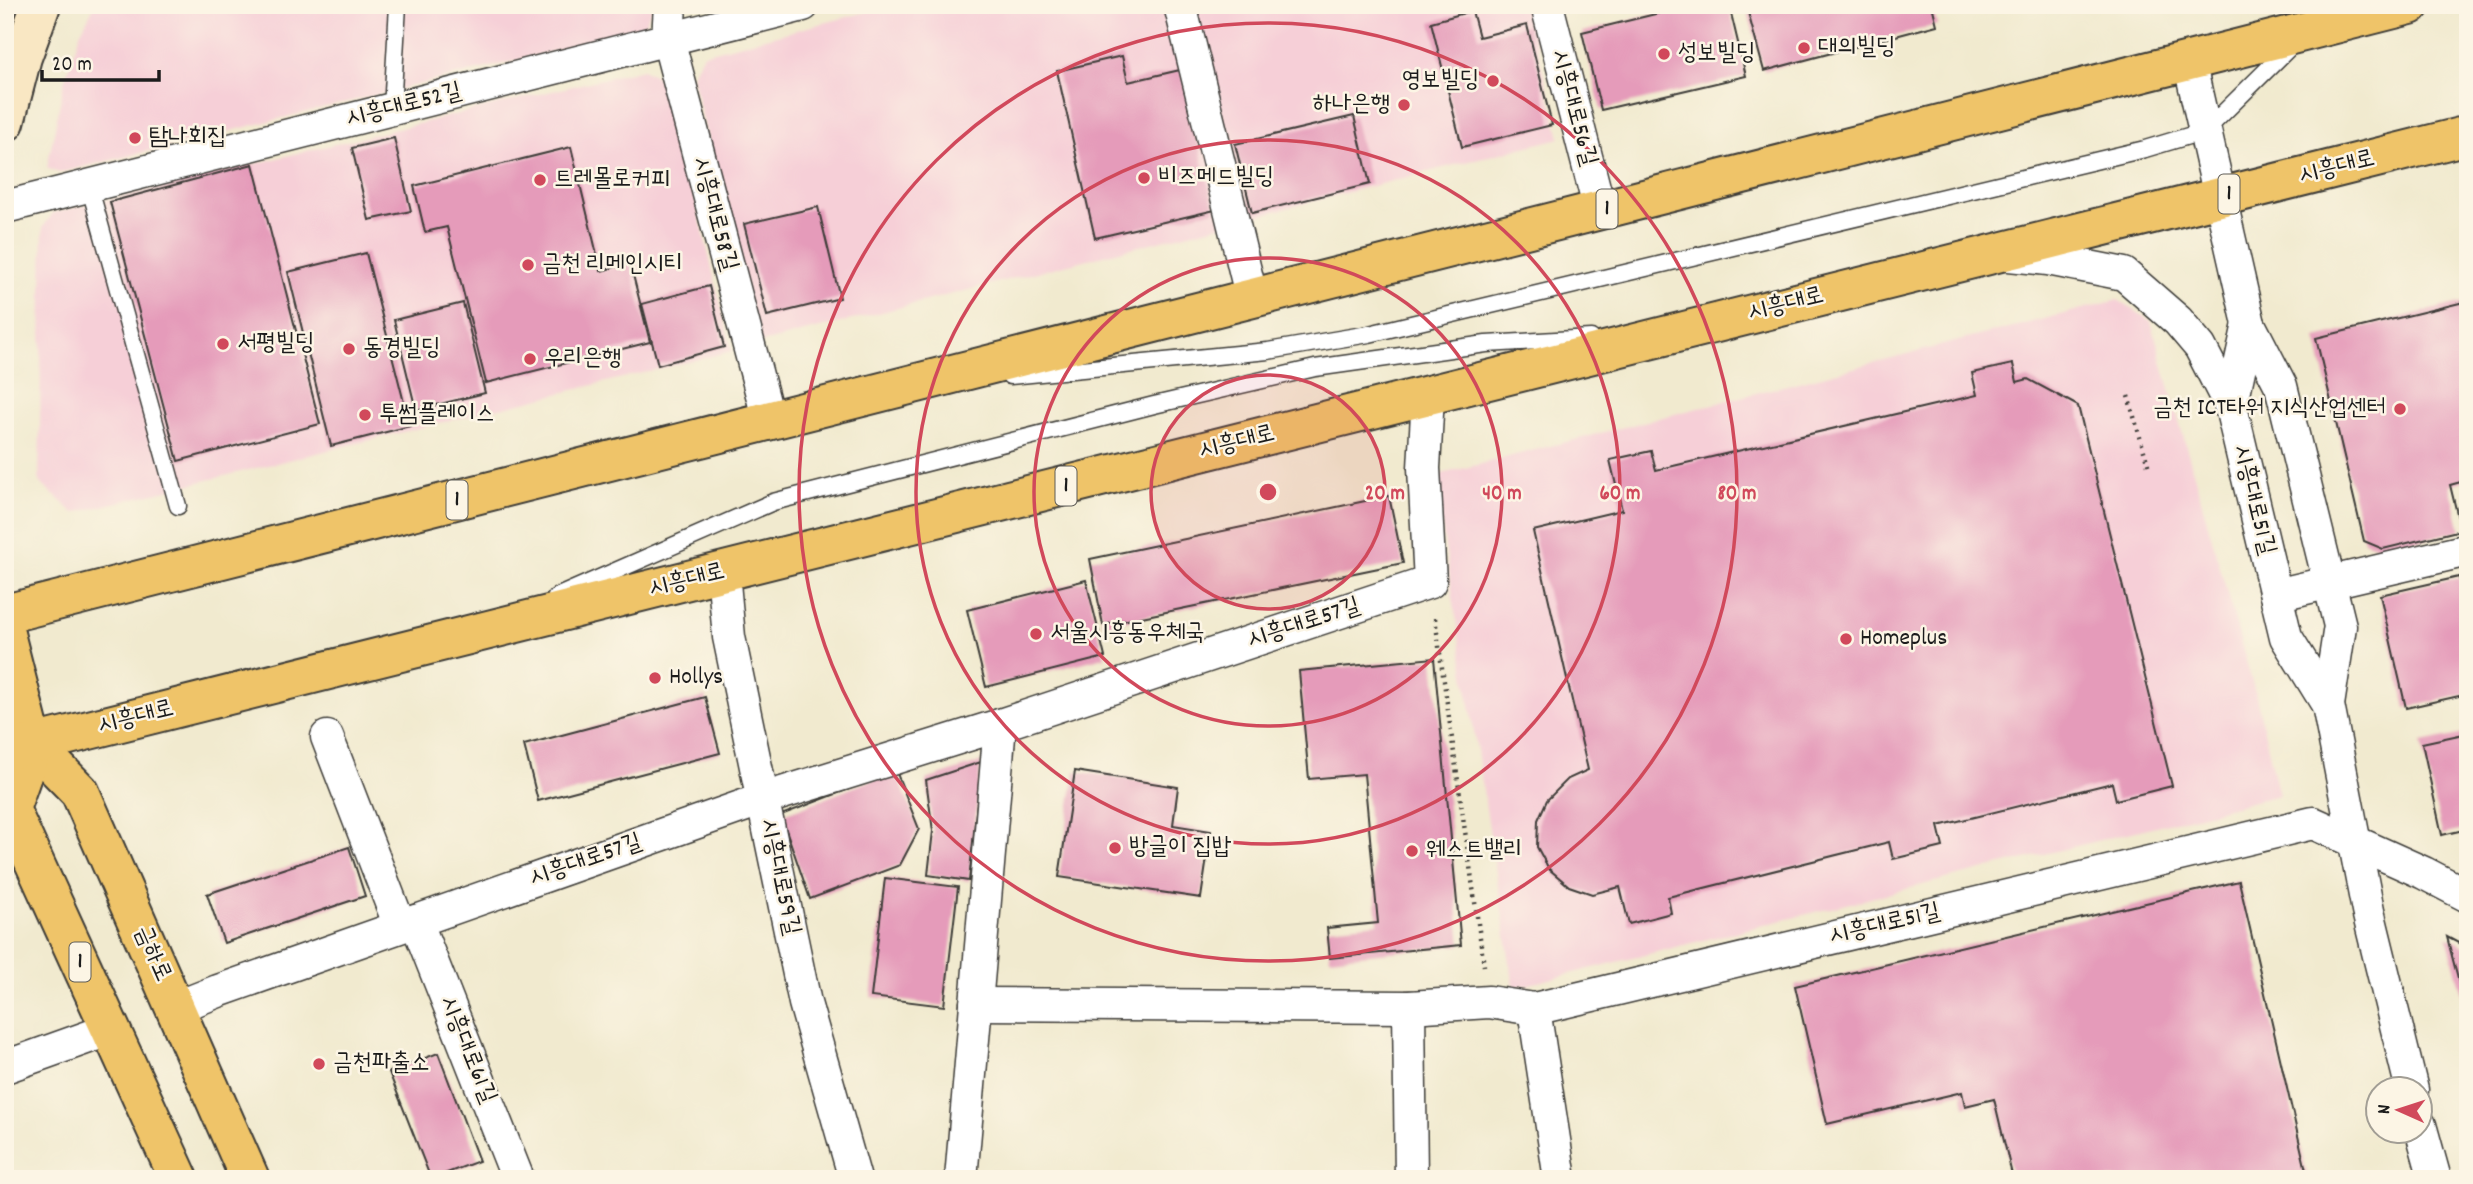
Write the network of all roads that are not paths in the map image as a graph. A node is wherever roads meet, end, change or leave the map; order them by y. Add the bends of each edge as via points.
1 (41, 5) edge
2 (398, 5) edge
3 (670, 5) edge
4 (803, 5) edge
5 (1180, 5) edge
6 (1547, 5) edge
7 (2410, 5) edge
8 (2320, 21) edge
9 (668, 39) junction
10 (2189, 61) junction
11 (392, 109) junction
12 (5, 122) edge
13 (2205, 131) junction
14 (2468, 135) edge
15 (89, 186) junction
16 (2220, 196) junction
17 (5, 207) edge
18 (1600, 211) junction
19 (1990, 253) junction
20 (1252, 299) junction
21 (2249, 324) junction
22 (1668, 334) junction
23 (908, 386) junction
24 (1428, 395) junction
25 (2231, 407) junction
26 (769, 421) junction
27 (178, 506) dead end
28 (2468, 550) edge
29 (723, 572) junction
30 (2329, 583) junction
31 (2276, 595) junction
32 (5, 614) edge
33 (5, 634) edge
34 (464, 637) junction
35 (2328, 705) junction
36 (1000, 725) junction
37 (327, 737) dead end
38 (19, 747) edge
39 (763, 799) junction
40 (2356, 841) junction
41 (2468, 896) edge
42 (407, 924) junction
43 (976, 1004) junction
44 (1409, 1007) junction
45 (175, 1008) junction
46 (1534, 1009) junction
47 (111, 1029) junction
48 (5, 1067) edge
49 (2409, 1076) edge
50 (2426, 1146) edge
51 (179, 1179) edge
52 (250, 1179) edge
53 (518, 1179) edge
54 (855, 1179) edge
55 (961, 1179) edge
56 (1411, 1179) edge
57 (1560, 1179) edge
58 (2435, 1179) edge

1 - 12 main road
2 - 11 lane
3 - 9 street, 시흥대로58길
4 - 9 street, 시흥대로52길
5 - 20 street
6 - 18 street, 시흥대로56길
7 - 8 main road, 1
8 - 10 main road, 1
8 - 13 lane
9 - 11 street, 시흥대로52길
9 - 26 street, 시흥대로58길
10 - 13 street, 시흥대로51길
10 - 18 main road, 1
11 - 15 street, 시흥대로52길
13 - 16 street, 시흥대로51길
13 - 23 lane via 1369,334 1268,351
14 - 16 main road, 시흥대로 / 1
15 - 17 street, 시흥대로52길
15 - 27 lane
16 - 19 main road, 시흥대로 / 1
16 - 21 street, 시흥대로51길
18 - 20 main road, 1
19 - 22 main road, 시흥대로 / 1
19 - 25 street via 2124,274 2178,321 2200,347
20 - 23 main road, 1
21 - 25 street, 시흥대로51길
21 - 30 street, 시흥대로51길 via 2281,386
22 - 24 main road, 시흥대로 / 1
22 - 34 lane via 1486,344 1315,368 1154,405 774,502
23 - 26 main road, 1
24 - 29 main road, 시흥대로 / 1
24 - 36 street, 시흥대로57길 via 1424,468 1430,582
25 - 31 street, 시흥대로51길
26 - 32 main road, 1
28 - 30 street
29 - 34 main road, 시흥대로 / 1
29 - 39 street, 시흥대로59길 via 729,637
30 - 31 street
30 - 35 street, 시흥대로51길 via 2340,626
31 - 35 street, 시흥대로51길 via 2286,637
33 - 38 main road
34 - 38 main road, 시흥대로 / 1
35 - 40 street, 시흥대로51길
36 - 39 street, 시흥대로57길
36 - 43 street
37 - 42 street, 시흥대로61길
38 - 45 main road, 금하로 via 80,792
38 - 47 main road, 1 via 10,809
39 - 42 street, 시흥대로57길
39 - 54 street, 시흥대로59길 via 805,1003
40 - 41 street, 시흥대로51길
40 - 46 street, 시흥대로51길 via 2313,823
40 - 49 street, 시흥대로51길 via 2368,911
42 - 45 street, 시흥대로57길
42 - 53 street, 시흥대로61길
43 - 44 street
43 - 55 street
44 - 46 street, 시흥대로51길 via 1489,1002
44 - 56 street
45 - 52 main road, 금하로
46 - 57 street
47 - 48 street
47 - 51 main road, 1
50 - 58 street

